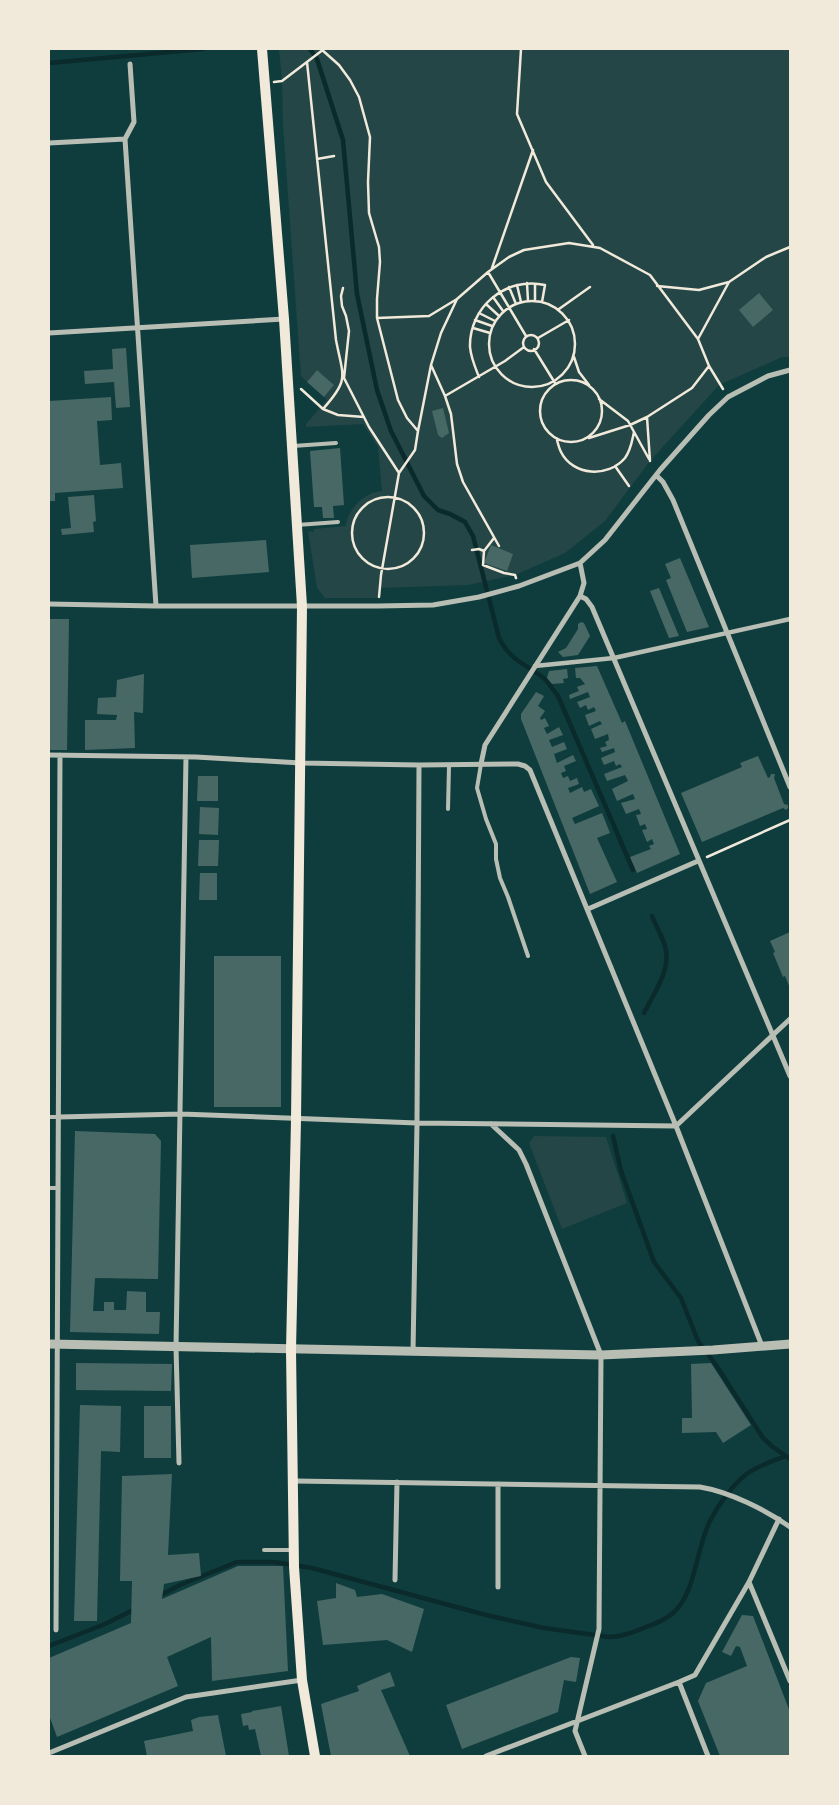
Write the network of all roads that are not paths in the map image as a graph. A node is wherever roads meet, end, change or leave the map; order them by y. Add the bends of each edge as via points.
1 (263, 50) edge
2 (130, 64) dead end
3 (125, 139) junction
4 (49, 144) edge
5 (284, 319) junction
6 (138, 328) junction
7 (49, 333) edge
8 (790, 370) edge
9 (336, 443) dead end
10 (292, 446) junction
11 (656, 476) junction
12 (338, 522) dead end
13 (297, 525) junction
14 (580, 563) junction
15 (580, 596) junction
16 (49, 604) edge
17 (156, 606) junction
18 (302, 606) junction
19 (790, 619) edge
20 (727, 632) junction
21 (614, 658) junction
22 (535, 666) junction
23 (196, 750) dead end
24 (49, 755) edge
25 (60, 755) junction
26 (186, 757) junction
27 (196, 757) junction
28 (301, 763) junction
29 (481, 764) junction
30 (419, 765) junction
31 (449, 766) junction
32 (790, 787) edge
33 (448, 808) dead end
34 (698, 860) junction
35 (588, 909) junction
36 (528, 956) dead end
37 (790, 1019) edge
38 (773, 1035) junction
39 (790, 1076) edge
40 (181, 1114) junction
41 (59, 1117) junction
42 (49, 1118) edge
43 (296, 1120) junction
44 (417, 1123) junction
45 (491, 1124) junction
46 (676, 1126) junction
47 (49, 1188) edge
48 (58, 1188) junction
49 (53, 1344) edge
50 (790, 1344) edge
51 (762, 1346) junction
52 (176, 1347) junction
53 (291, 1350) junction
54 (413, 1353) junction
55 (601, 1356) junction
56 (180, 1463) dead end
57 (294, 1481) junction
58 (396, 1482) junction
59 (498, 1484) junction
60 (601, 1487) junction
61 (779, 1518) junction
62 (790, 1527) edge
63 (264, 1550) dead end
64 (294, 1558) junction
65 (395, 1580) dead end
66 (749, 1582) junction
67 (498, 1587) dead end
68 (56, 1630) dead end
69 (302, 1680) junction
70 (790, 1681) edge
71 (679, 1682) junction
72 (577, 1721) junction
73 (49, 1753) edge
74 (316, 1756) edge
75 (486, 1756) edge
76 (585, 1756) edge
77 (708, 1756) edge

1 - 5 main road
2 - 3 street via 134,122
3 - 4 street
3 - 6 street
5 - 6 street
5 - 10 main road
6 - 7 street
6 - 17 street
8 - 11 street via 768,376 728,397
9 - 10 lane
10 - 13 main road
11 - 14 street via 604,540
11 - 20 street via 664,482 673,500
12 - 13 lane
13 - 18 main road
14 - 15 street via 584,584
14 - 18 street via 495,594 433,605
15 - 21 street via 592,607
15 - 22 street
16 - 17 street
17 - 18 street
18 - 28 main road
19 - 20 street
20 - 21 street
20 - 32 street
21 - 22 street
21 - 34 street
22 - 29 street via 485,745
23 - 27 lane
24 - 25 street
25 - 26 street
25 - 41 street
26 - 27 street
26 - 40 street
27 - 28 street
28 - 30 street
28 - 43 main road
29 - 31 street
29 - 35 street via 518,764 530,770
29 - 36 lane via 477,788 496,844 500,878
30 - 31 street
30 - 44 street
31 - 33 lane
34 - 35 street
34 - 38 street
35 - 46 street
37 - 38 street
38 - 39 street
38 - 46 street
40 - 41 street
40 - 43 street
40 - 52 street
41 - 42 lane
41 - 48 street
43 - 44 street
43 - 53 main road
44 - 45 street
44 - 54 street
45 - 46 street
45 - 55 street via 519,1150 526,1164
46 - 51 street
47 - 48 lane
48 - 49 street
49 - 52 street
49 - 68 street
50 - 51 street
51 - 55 street
52 - 53 street
52 - 56 street
53 - 54 street
53 - 57 main road
54 - 55 street
55 - 60 street
57 - 58 street
57 - 64 main road
58 - 59 street
58 - 65 street
59 - 60 street
59 - 67 street
60 - 61 street via 700,1487 736,1498
60 - 72 street via 599,1629
61 - 62 street
61 - 66 street
63 - 64 lane
64 - 69 main road
66 - 70 street
66 - 71 street via 694,1675
69 - 73 street via 186,1697
69 - 74 main road
71 - 72 street
71 - 77 street
72 - 75 street
72 - 76 street via 575,1731

